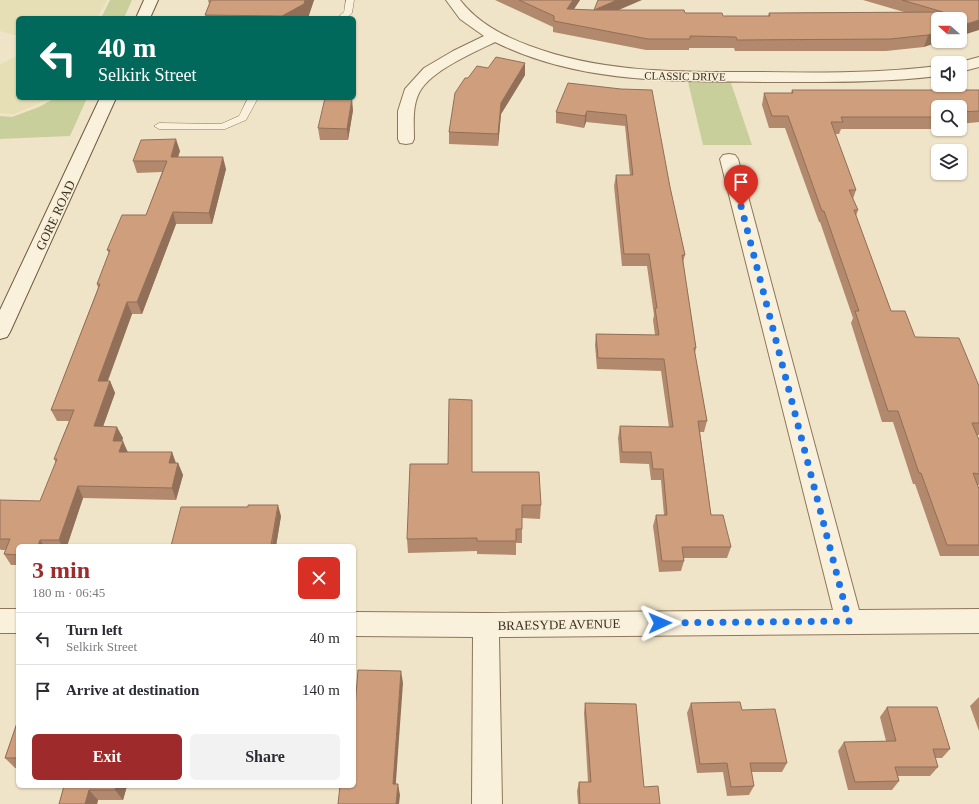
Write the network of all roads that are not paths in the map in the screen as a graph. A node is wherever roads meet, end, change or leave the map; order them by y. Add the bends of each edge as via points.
1 (151, 0) edge
2 (350, 0) edge
3 (453, 0) edge
4 (144, 16) edge
5 (344, 16) edge
6 (494, 37) junction
7 (979, 62) edge
8 (967, 65) edge
9 (931, 72) edge
10 (107, 100) edge
11 (252, 100) edge
12 (159, 126) dead end
13 (406, 139) dead end
14 (729, 160) dead end
15 (0, 332) edge
16 (0, 621) edge
17 (16, 621) edge
18 (849, 621) junction
19 (979, 621) edge
20 (356, 624) edge
21 (486, 625) junction
22 (487, 804) edge

1 - 4 street
2 - 5 lane via 348,13
3 - 6 street, CLASSIC DRIVE via 481,29
6 - 9 street, CLASSIC DRIVE via 542,58 594,70 650,76 827,77
6 - 13 street via 430,71 411,92 406,111
7 - 8 street
10 - 15 street, GORE ROAD
11 - 12 lane via 243,118 222,127
14 - 18 street
16 - 17 street
18 - 19 street, BRAESYDE AVENUE
18 - 21 street, BRAESYDE AVENUE
20 - 21 street, BRAESYDE AVENUE
21 - 22 street

